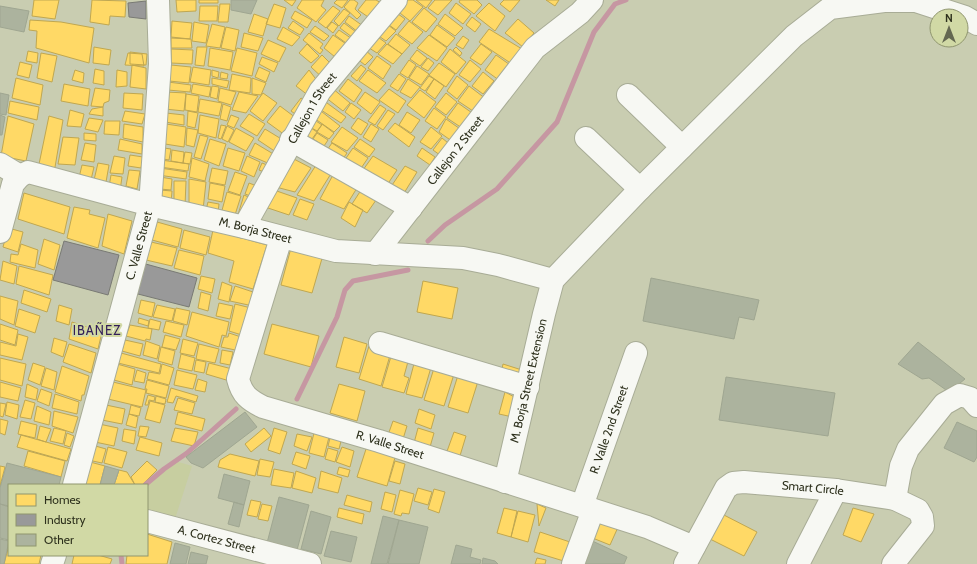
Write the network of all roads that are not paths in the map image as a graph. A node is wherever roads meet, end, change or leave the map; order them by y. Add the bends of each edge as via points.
1 (158, 0) edge
2 (396, 0) edge
3 (592, 0) edge
4 (916, 1) edge
5 (826, 4) edge
6 (973, 17) edge
7 (628, 95) dead end
8 (586, 138) dead end
9 (291, 140) junction
10 (682, 147) junction
11 (0, 164) edge
12 (20, 176) junction
13 (640, 189) junction
14 (150, 205) junction
15 (411, 208) junction
16 (244, 227) junction
17 (0, 232) edge
18 (281, 238) junction
19 (375, 254) junction
20 (553, 280) junction
21 (380, 343) dead end
22 (636, 353) dead end
23 (528, 387) junction
24 (977, 406) edge
25 (505, 482) junction
26 (74, 484) edge
27 (836, 490) junction
28 (895, 499) junction
29 (588, 508) junction
30 (148, 521) edge
31 (689, 555) edge
32 (310, 564) edge
33 (573, 564) edge
34 (798, 564) edge
35 (893, 564) edge

1 - 14 street, C. Valle Street via 160,64
2 - 9 street, Callejon 1 Street via 320,91
3 - 15 street, Callejon 2 Street via 580,13 535,48
4 - 5 street
4 - 6 street
5 - 10 street
7 - 10 street
8 - 13 street
9 - 15 street
9 - 16 street, Callejon 1 Street
10 - 13 street
11 - 12 street
12 - 14 street, M. Borja Street via 28,172
12 - 17 street via 13,184
13 - 20 street
14 - 16 street, M. Borja Street
14 - 26 street, C. Valle Street
15 - 19 street, Callejon 2 Street
16 - 18 street, M. Borja Street
18 - 19 street, M. Borja Street via 336,251
18 - 25 street, R. Valle Street via 238,379 243,394 263,407
19 - 20 street, M. Borja Street via 462,258
20 - 23 street, M. Borja Street Extension
21 - 23 street
22 - 29 street, R. Valle 2nd Street
23 - 25 street, M. Borja Street Extension
24 - 28 street via 970,398 960,395 944,404 908,449 901,466
25 - 29 street, R. Valle Street
27 - 28 street, Smart Circle
27 - 31 street, Smart Circle via 733,483 720,496
27 - 34 street
28 - 35 street, Smart Circle via 918,510 922,516 923,526
29 - 31 street, R. Valle Street via 647,527
29 - 33 street, R. Valle 2nd Street
30 - 32 street, A. Cortez Street

